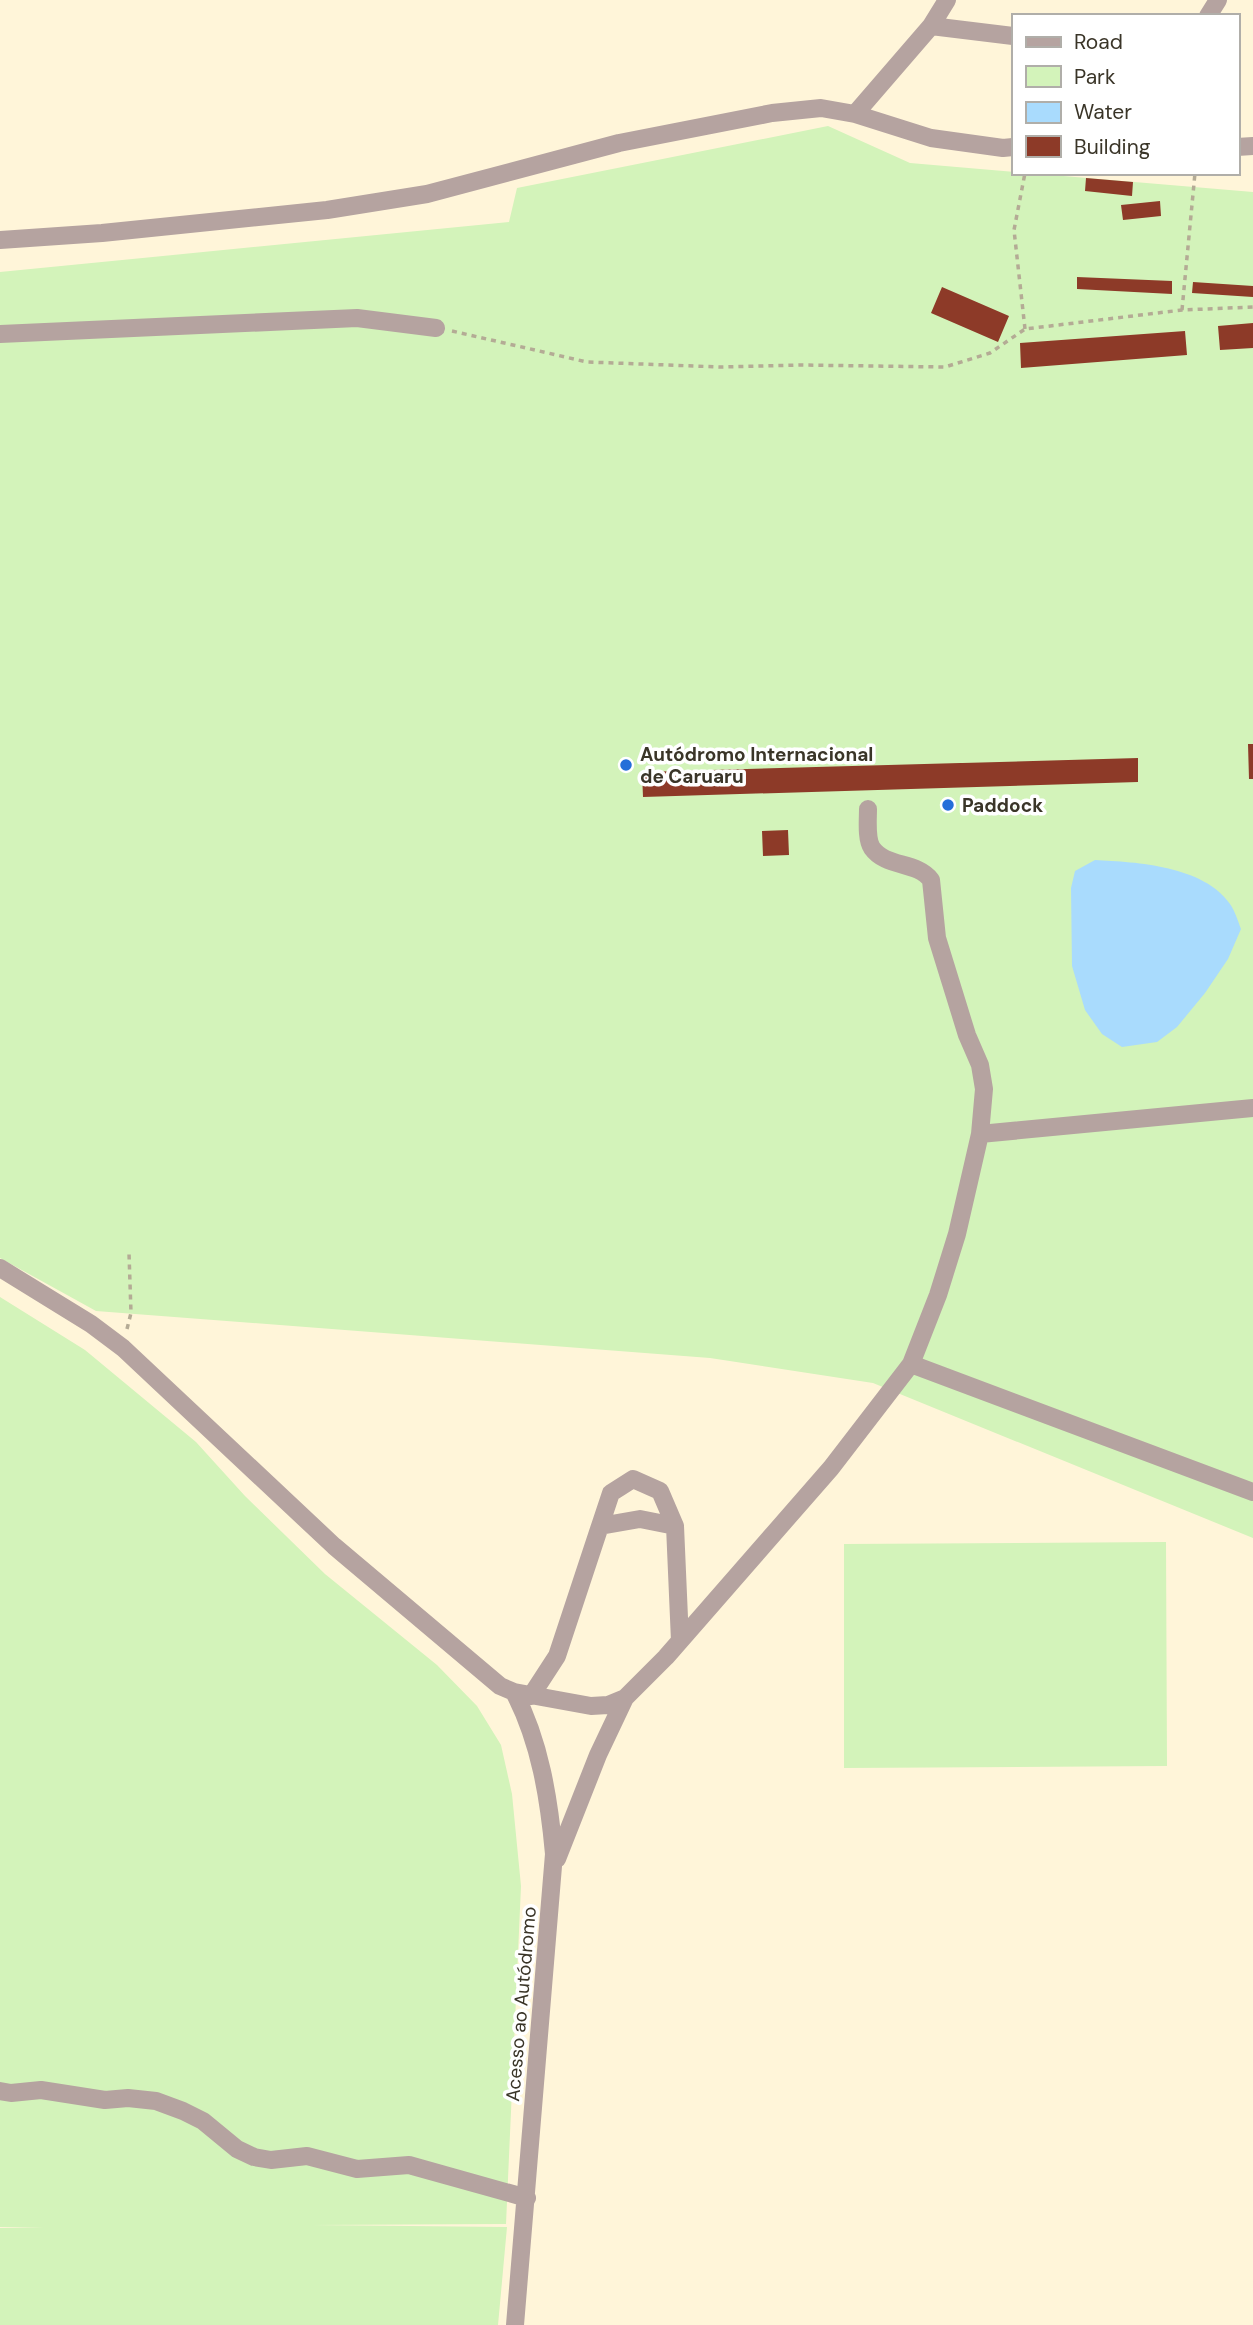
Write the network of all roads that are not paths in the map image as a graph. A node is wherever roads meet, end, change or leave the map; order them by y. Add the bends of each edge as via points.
1 (947, 0) edge
2 (932, 26) junction
3 (1012, 36) edge
4 (855, 114) junction
5 (1012, 147) edge
6 (0, 240) edge
7 (436, 328) road end
8 (0, 334) edge
9 (868, 809) dead end
10 (1253, 1108) edge
11 (980, 1126) junction
12 (0, 1268) edge
13 (911, 1364) junction
14 (1253, 1492) edge
15 (675, 1525) junction
16 (600, 1526) junction
17 (680, 1641) junction
18 (522, 1694) junction
19 (625, 1698) junction
20 (554, 1866) junction
21 (0, 2091) edge
22 (527, 2198) junction
23 (514, 2325) edge

1 - 2 street
2 - 3 street
2 - 4 street
4 - 5 street via 930,138
4 - 6 street via 821,108 772,113 619,143 427,194 327,211
7 - 8 street via 357,318
9 - 11 street via 872,848 931,880 937,938 980,1065 984,1088
10 - 11 street
11 - 13 street via 957,1234
12 - 18 street via 123,1348 334,1546 500,1686
13 - 14 street
13 - 17 street via 831,1468
15 - 16 street via 640,1520
15 - 16 street via 660,1491 633,1479 611,1493
15 - 17 street
16 - 18 street via 557,1656
17 - 19 street
18 - 19 street via 591,1706
18 - 20 street, Acesso ao Autódromo via 550,1805
19 - 20 street
20 - 22 street, Acesso ao Autódromo
21 - 22 street via 41,2090 105,2100 156,2101 203,2121 237,2150 254,2157 307,2156 357,2169 409,2165
22 - 23 street, Acesso ao Autódromo

